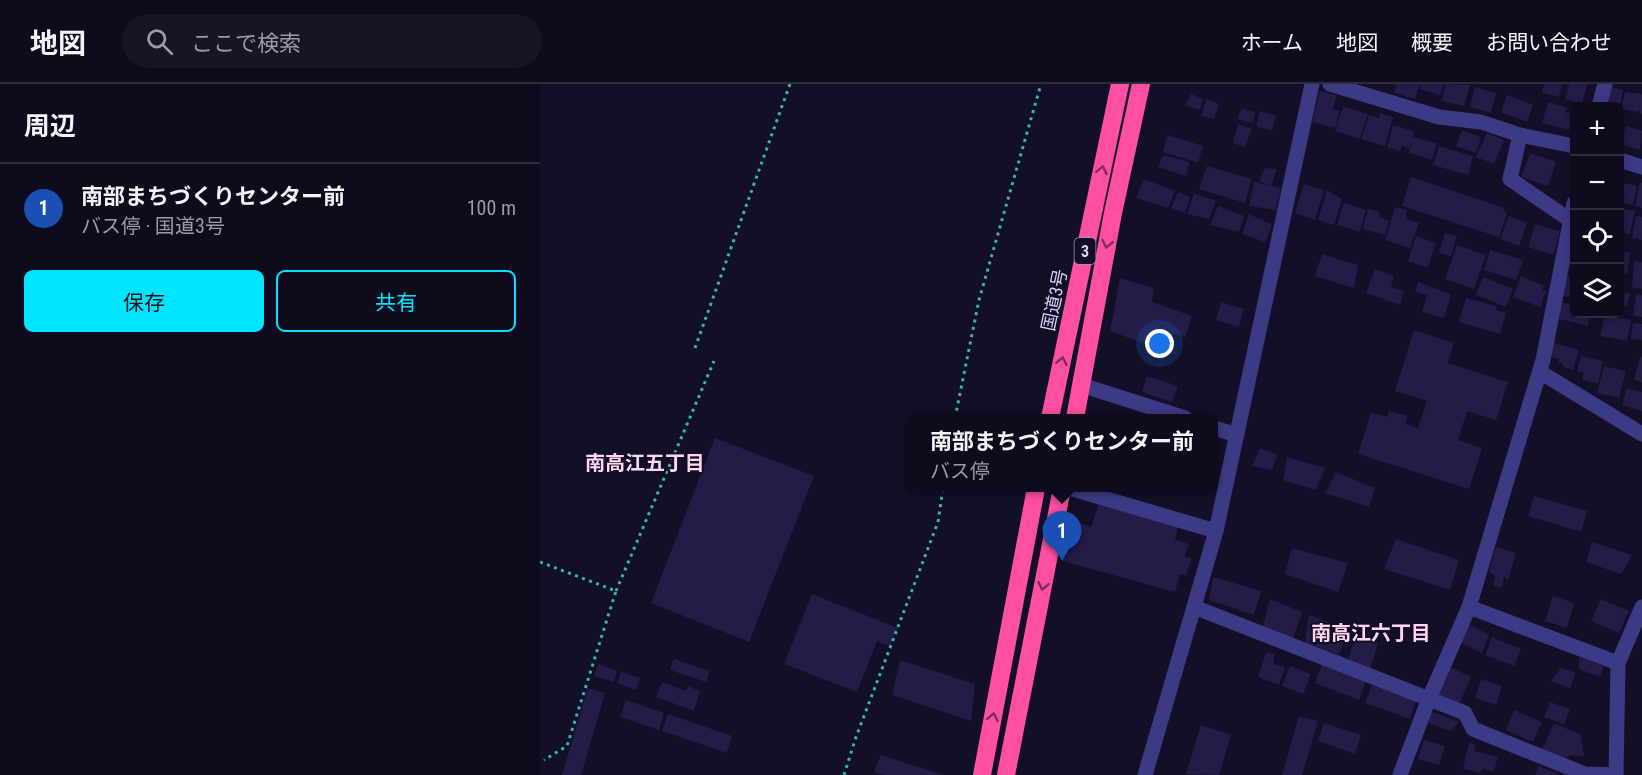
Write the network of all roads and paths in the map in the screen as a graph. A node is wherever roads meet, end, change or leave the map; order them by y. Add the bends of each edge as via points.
1 (790, 84) edge
2 (1041, 84) edge
3 (1120, 84) edge
4 (1142, 84) edge
5 (1312, 84) edge
6 (1330, 84) edge
7 (1605, 84) edge
8 (1600, 102) edge
9 (1520, 135) junction
10 (1570, 145) edge
11 (1624, 161) edge
12 (1642, 167) edge
13 (1570, 220) joint
14 (695, 348) dead end
15 (714, 361) dead end
16 (1540, 372) junction
17 (1081, 385) junction
18 (956, 414) edge
19 (1051, 414) edge
20 (1076, 414) edge
21 (1172, 414) edge
22 (1218, 429) edge
23 (1642, 434) edge
24 (1237, 435) junction
25 (942, 492) edge
26 (1035, 492) edge
27 (1061, 492) edge
28 (1083, 492) edge
29 (1216, 531) junction
30 (540, 562) edge
31 (616, 591) junction
32 (1642, 607) edge
33 (1194, 608) junction
34 (1470, 608) junction
35 (1618, 663) junction
36 (1428, 701) junction
37 (544, 760) dead end
38 (844, 775) edge
39 (982, 775) edge
40 (1006, 775) edge
41 (1145, 775) edge
42 (1400, 775) edge
43 (1616, 775) edge

1 - 14 path
2 - 18 path via 979,300
19 -> 3 highway, 国道3号 / 3
4 -> 17 highway, 3
5 - 24 street
6 - 9 street via 1439,117 1481,122
7 - 8 street
9 - 10 street
9 - 13 street via 1510,179
11 - 12 street
13 - 16 street
15 - 31 path
16 - 23 street
16 - 34 street
17 - 20 highway, 3
17 - 21 street
22 - 24 street
24 - 29 street
25 - 38 path via 938,522
39 -> 26 highway
27 -> 40 highway
28 - 29 street
29 - 33 street
30 - 31 path
31 - 37 path via 567,746
32 - 35 street
33 - 36 street
33 - 41 street
34 - 35 street
34 - 36 street
35 - 43 street
36 - 42 street
36 - 43 street via 1465,713 1473,729 1585,774

